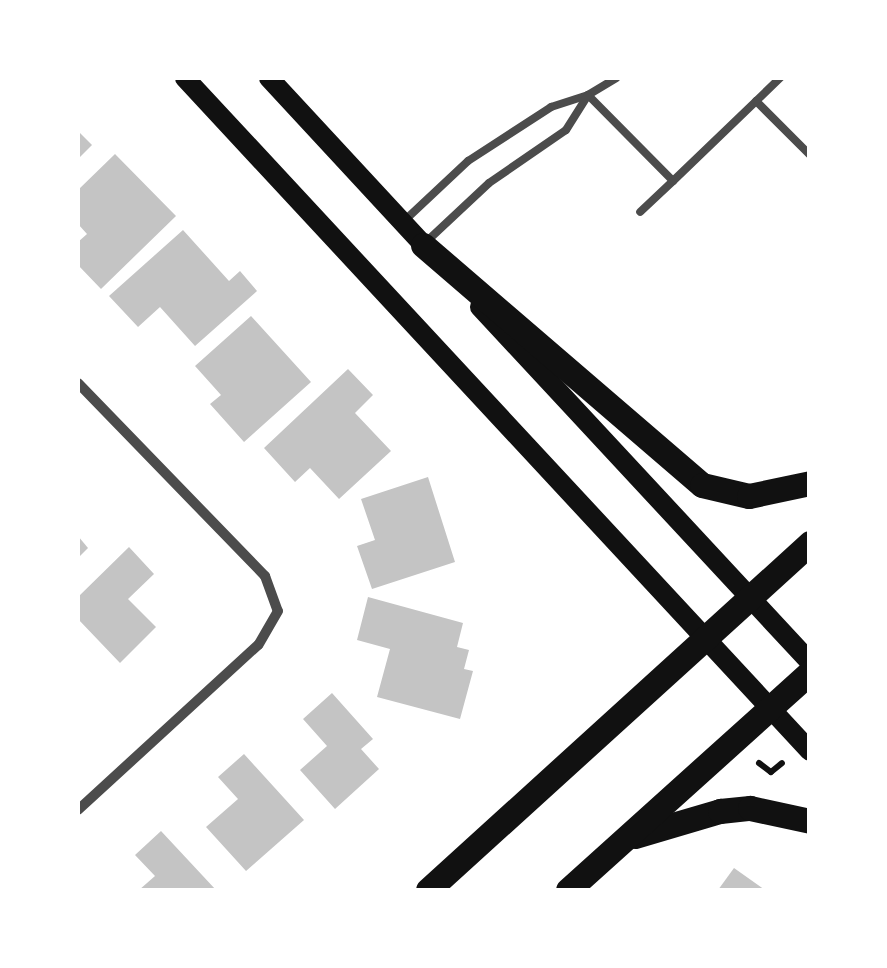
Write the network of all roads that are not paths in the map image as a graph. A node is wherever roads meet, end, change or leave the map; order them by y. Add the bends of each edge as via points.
1 (186, 78) edge
2 (269, 78) edge
3 (616, 78) edge
4 (780, 78) edge
5 (588, 96) junction
6 (756, 100) junction
7 (810, 155) edge
8 (673, 180) junction
9 (640, 212) dead end
10 (403, 223) junction
11 (423, 244) junction
12 (78, 383) edge
13 (810, 484) edge
14 (810, 542) edge
15 (750, 598) junction
16 (705, 640) junction
17 (810, 662) edge
18 (810, 672) edge
19 (770, 708) junction
20 (810, 751) edge
21 (78, 810) edge
22 (810, 822) edge
23 (630, 837) junction
24 (428, 890) edge
25 (568, 890) edge

1 - 16 main road
2 - 10 main road
3 - 5 lane
4 - 6 lane
5 - 8 lane
5 - 10 lane via 551,107 468,162
5 - 11 lane via 566,130 489,183
6 - 7 lane
6 - 8 lane
8 - 9 lane
10 - 11 main road
11 - 13 main road via 702,486 749,496
11 - 15 main road
12 - 21 street via 265,576 278,610 258,645
14 - 15 main road
15 - 16 main road
15 - 17 main road
16 - 19 main road
16 - 24 main road
18 - 19 main road
19 - 20 main road
19 - 23 main road
22 - 23 main road via 750,808
23 - 25 main road

